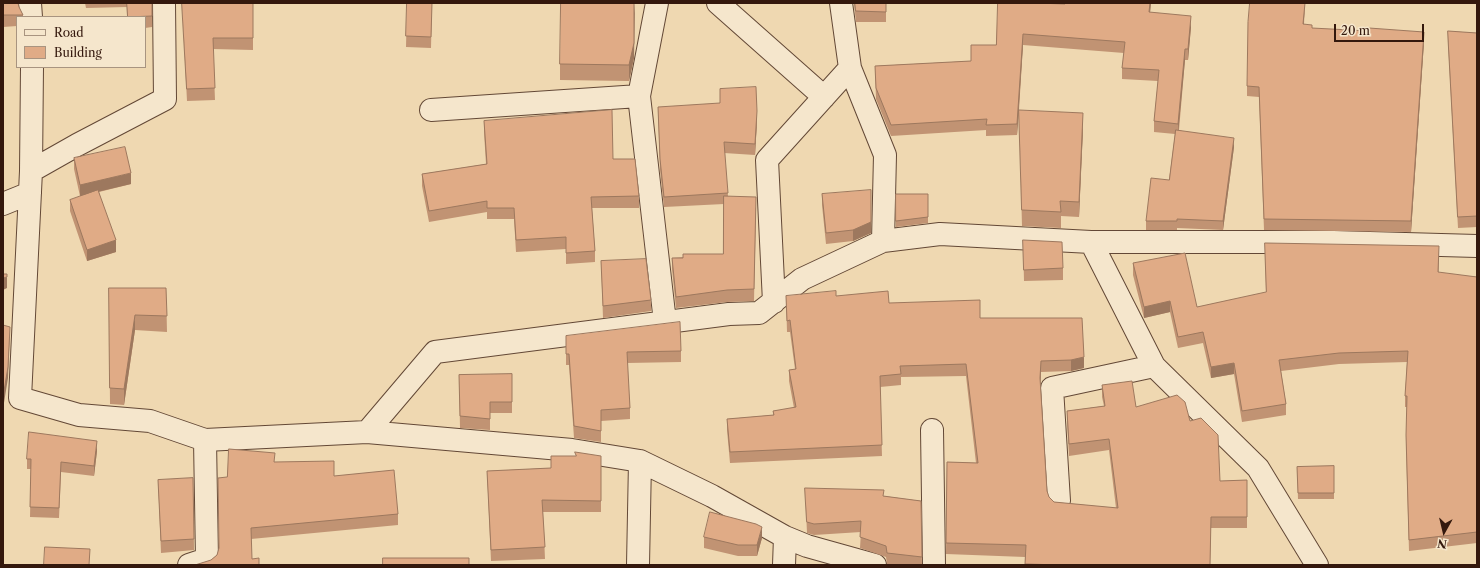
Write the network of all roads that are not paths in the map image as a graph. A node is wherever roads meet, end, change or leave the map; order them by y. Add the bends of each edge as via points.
1 (30, 3) edge
2 (164, 3) edge
3 (657, 3) edge
4 (718, 3) edge
5 (842, 3) edge
6 (31, 16) edge
7 (32, 68) edge
8 (850, 68) junction
9 (639, 96) junction
10 (824, 97) junction
11 (431, 110) dead end
12 (31, 172) junction
13 (30, 193) junction
14 (3, 204) edge
15 (883, 241) junction
16 (1091, 242) junction
17 (1477, 246) edge
18 (774, 302) junction
19 (665, 322) junction
20 (1154, 366) junction
21 (12, 395) edge
22 (932, 430) dead end
23 (367, 432) junction
24 (205, 440) junction
25 (640, 461) junction
26 (1059, 501) edge
27 (785, 537) junction
28 (189, 565) edge
29 (638, 565) edge
30 (784, 565) edge
31 (875, 565) edge
32 (934, 565) edge
33 (1317, 565) edge

1 - 6 street
2 - 12 street via 165,99
3 - 9 street
4 - 10 street
5 - 8 street
7 - 12 street
8 - 10 street
8 - 15 street via 885,155
9 - 11 street
9 - 19 street
10 - 18 street via 766,160
12 - 13 street
13 - 14 street
13 - 21 street
15 - 16 street via 940,234
15 - 18 street via 802,279
16 - 17 street via 1333,242
16 - 20 street
18 - 19 street via 759,314 729,314
19 - 23 street via 434,352
20 - 26 street via 1052,388
20 - 33 street via 1258,468
21 - 24 street via 79,415 150,421
22 - 32 street
23 - 24 street
23 - 25 street via 572,450
24 - 28 street via 206,560
25 - 27 street via 712,496
25 - 29 street
27 - 30 street
27 - 31 street via 807,546

